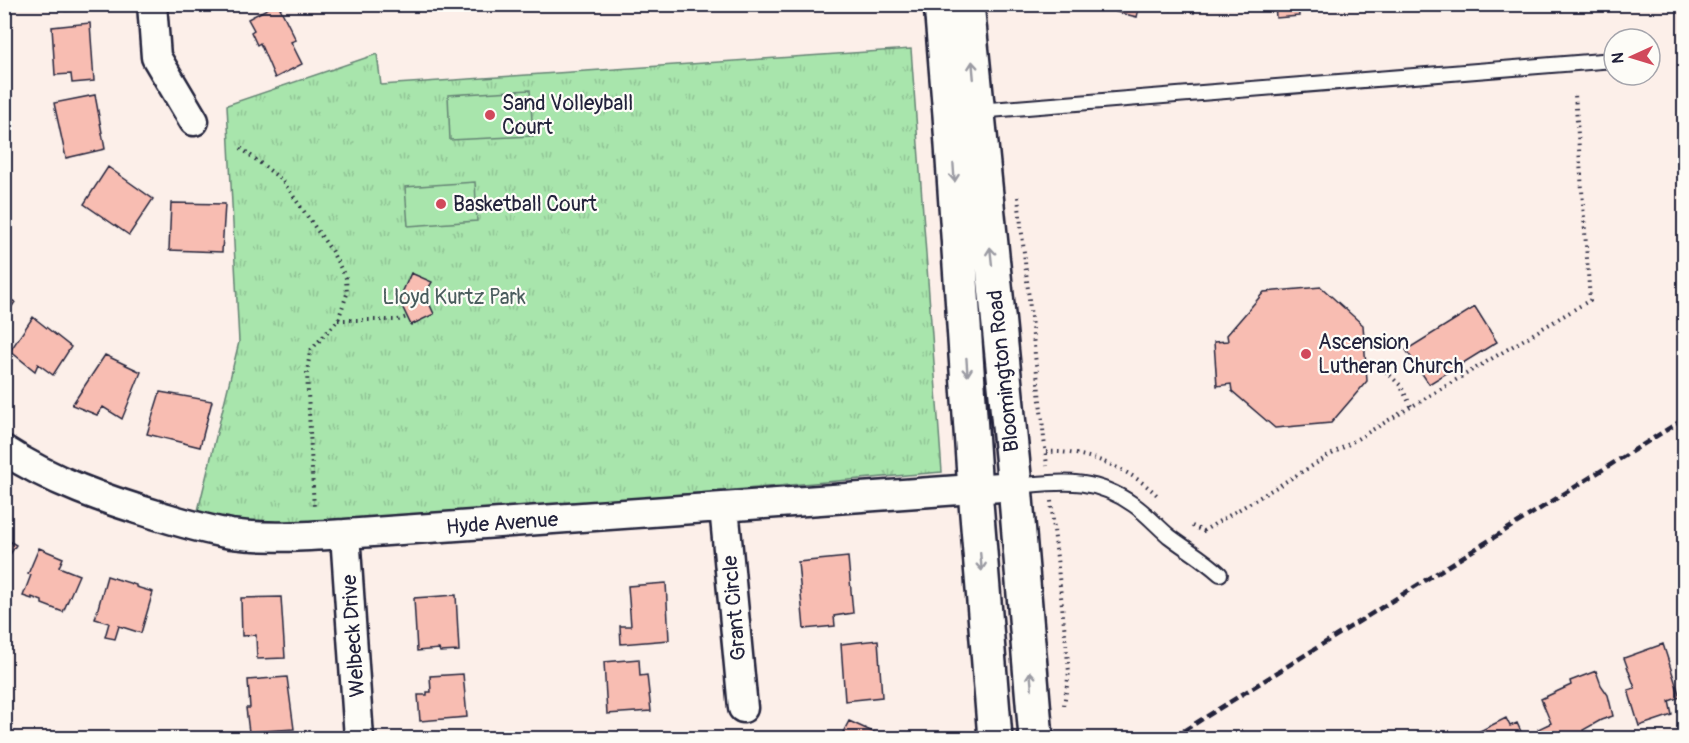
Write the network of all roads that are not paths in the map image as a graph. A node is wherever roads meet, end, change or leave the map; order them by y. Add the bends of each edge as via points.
1 (152, 4) edge
2 (941, 4) edge
3 (967, 4) edge
4 (1602, 61) edge
5 (977, 111) junction
6 (194, 122) dead end
7 (4, 450) edge
8 (1015, 486) junction
9 (975, 490) junction
10 (724, 507) junction
11 (345, 534) junction
12 (1220, 574) dead end
13 (743, 708) dead end
14 (359, 738) edge
15 (995, 738) edge
16 (1036, 738) edge

1 - 6 street via 156,57
2 -> 9 street, Bloomington Road
5 -> 3 street, Bloomington Road
4 - 5 lane
8 -> 5 street, Bloomington Road
7 - 11 street, Hyde Avenue via 99,497 187,524 231,534 276,537
8 - 9 street, Hyde Avenue
8 - 12 lane via 1065,483 1107,489 1134,505
16 -> 8 street, Bloomington Road
9 - 10 street, Hyde Avenue
9 -> 15 street, Bloomington Road
10 - 11 street, Hyde Avenue
10 - 13 street, Grant Circle
11 - 14 street, Welbeck Drive

